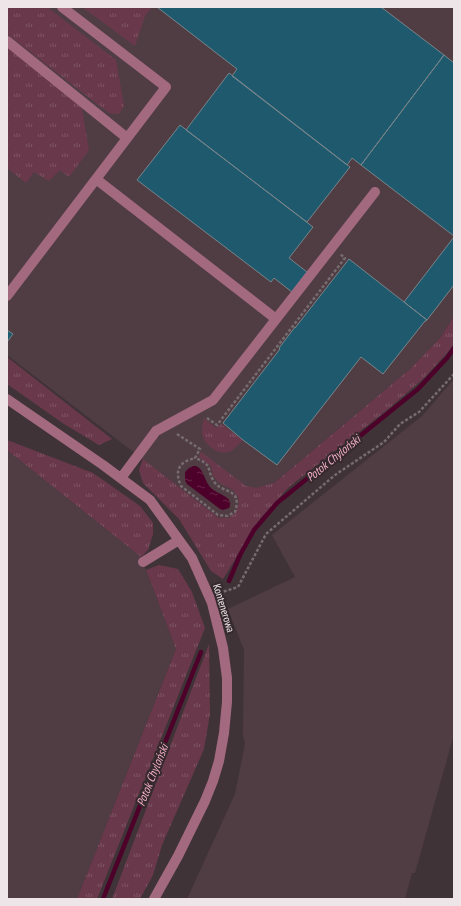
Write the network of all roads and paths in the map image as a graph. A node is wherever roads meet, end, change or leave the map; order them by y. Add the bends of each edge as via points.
1 (62, 7) edge
2 (7, 41) edge
3 (127, 138) junction
4 (96, 179) junction
5 (375, 192) dead end
6 (332, 248) junction
7 (7, 296) edge
8 (276, 319) junction
9 (454, 374) edge
10 (7, 399) edge
11 (196, 409) junction
12 (165, 425) junction
13 (195, 458) junction
14 (121, 478) junction
15 (179, 540) junction
16 (143, 562) dead end
17 (208, 596) junction
18 (154, 899) edge

1 - 3 street via 166,87
2 - 3 street
3 - 4 street
4 - 7 street
4 - 8 street
5 - 6 street
6 - 8 street
6 - 11 path via 345,258 217,425
8 - 11 street via 213,400
9 - 17 path via 419,412 400,424 384,442 335,475 266,534 238,587
10 - 14 street, Kontenerowa
11 - 12 street
12 - 13 path via 200,449
12 - 14 street via 156,431
13 - 13 path via 208,465 218,486 231,491 236,497 237,505 234,512 227,516 218,516 181,486 178,470 186,460
14 - 15 street, Kontenerowa via 150,500
15 - 16 street
15 - 17 street, Kontenerowa via 192,558
17 - 18 street, Kontenerowa via 223,648 227,678 224,733 214,782

